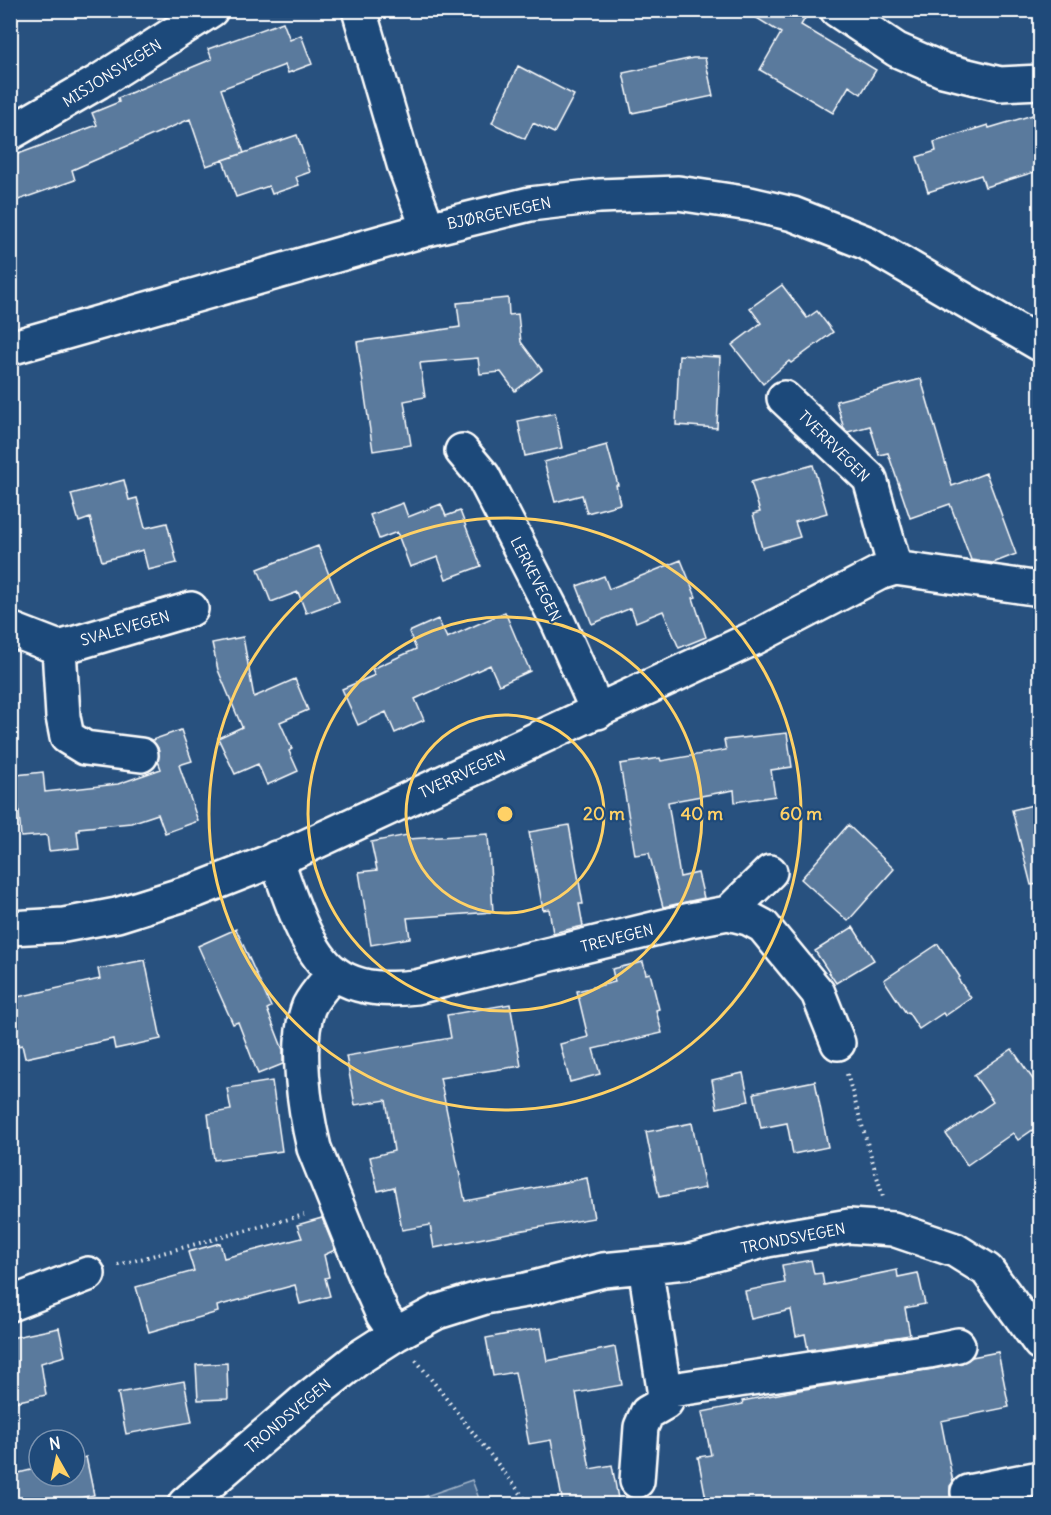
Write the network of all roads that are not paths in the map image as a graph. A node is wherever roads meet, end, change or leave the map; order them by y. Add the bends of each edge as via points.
1 (211, 10) edge
2 (359, 10) edge
3 (837, 10) edge
4 (1041, 82) edge
5 (10, 133) edge
6 (428, 229) junction
7 (1041, 344) edge
8 (10, 348) edge
9 (784, 398) dead end
10 (462, 451) dead end
11 (895, 568) junction
12 (1041, 589) edge
13 (191, 609) dead end
14 (10, 629) edge
15 (59, 648) junction
16 (598, 712) junction
17 (141, 755) dead end
18 (276, 858) junction
19 (771, 872) dead end
20 (728, 913) junction
21 (10, 928) edge
22 (334, 973) junction
23 (838, 1043) road end
24 (645, 1266) junction
25 (88, 1274) road end
26 (10, 1304) edge
27 (396, 1334) junction
28 (1041, 1343) edge
29 (958, 1345) dead end
30 (665, 1391) junction
31 (1041, 1478) edge
32 (637, 1481) dead end
33 (968, 1492) dead end
34 (185, 1504) edge

1 - 5 street, MISJONSVEGEN
2 - 6 street via 404,164
3 - 4 street via 897,50 942,70 1000,84
6 - 7 street, BJØRGEVEGEN via 530,204 598,196 678,193 750,204 793,214 867,243
6 - 8 street, BJØRGEVEGEN
9 - 11 street, TVERRVEGEN via 870,479
10 - 16 street, LERKEVEGEN via 483,476 558,622
11 - 12 street
11 - 16 street, TVERRVEGEN
13 - 15 street, SVALEVEGEN
14 - 15 street
15 - 17 street via 67,737 85,748
16 - 18 street, TVERRVEGEN
18 - 21 street, TVERRVEGEN via 198,890 117,915 64,925
18 - 22 street, TREVEGEN via 315,951
19 - 20 street
20 - 22 street, TREVEGEN via 416,987 374,987
20 - 23 street, TREVEGEN via 763,926 818,993
22 - 27 street via 310,1006 304,1027 302,1067 309,1125 337,1206 383,1315
24 - 27 street, TRONDSVEGEN via 603,1270 485,1297 437,1312
24 - 28 street, TRONDSVEGEN via 686,1262 767,1240 849,1226 893,1229 955,1250 987,1270
24 - 30 street
25 - 26 street
27 - 34 street, TRONDSVEGEN via 302,1403
29 - 30 street
30 - 32 street via 666,1402 647,1413 641,1427
31 - 33 street

